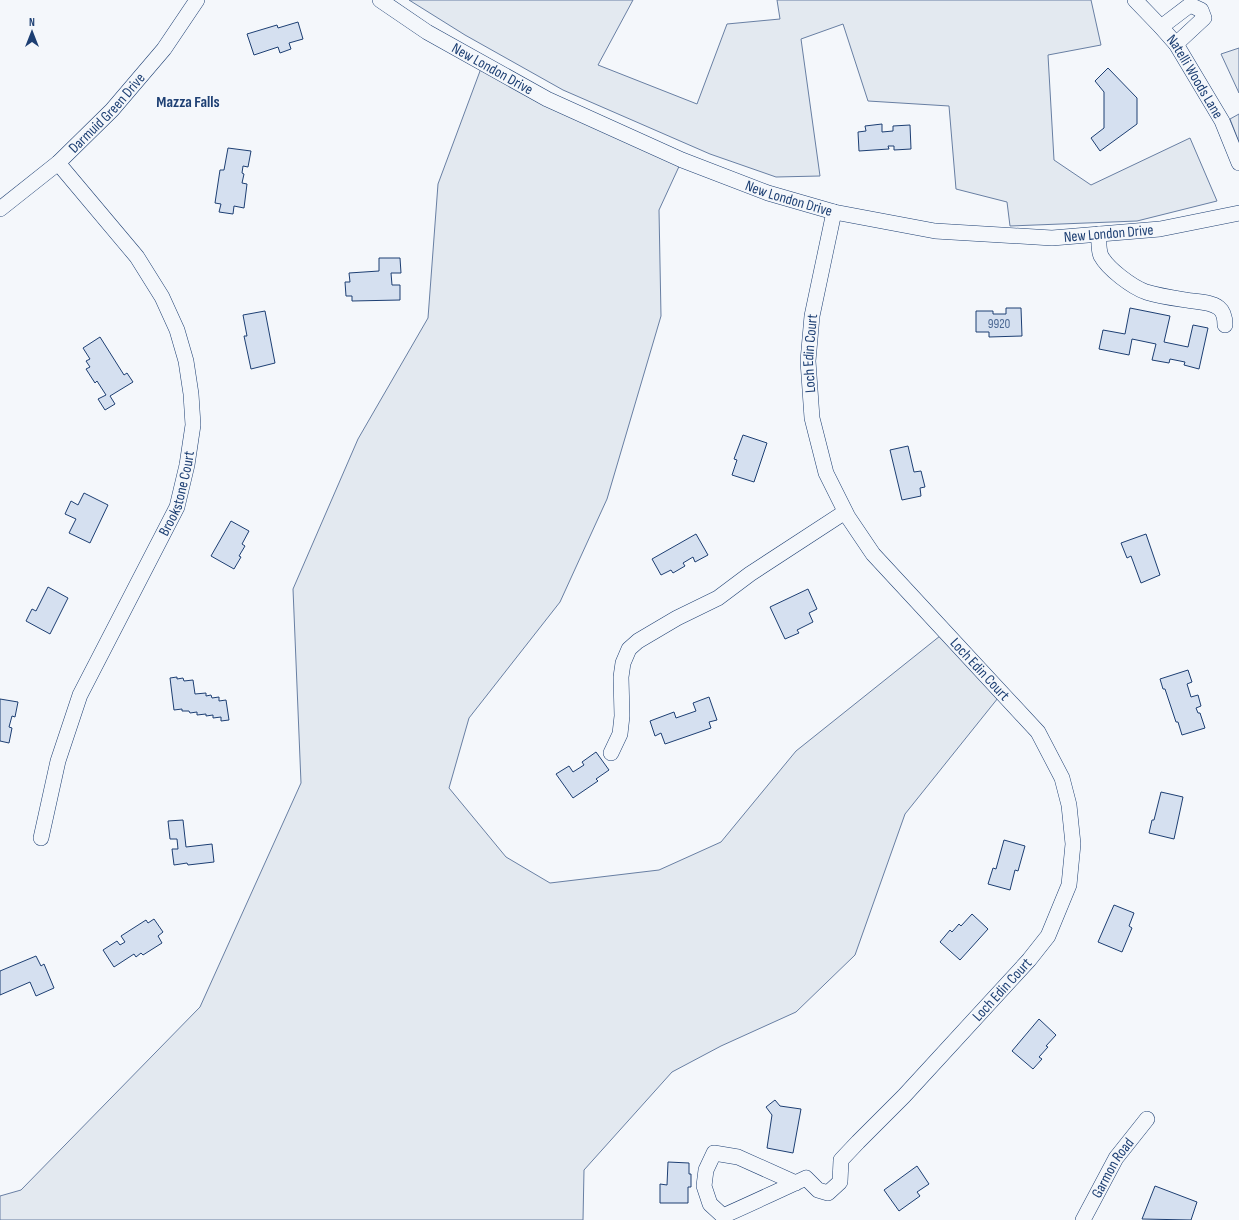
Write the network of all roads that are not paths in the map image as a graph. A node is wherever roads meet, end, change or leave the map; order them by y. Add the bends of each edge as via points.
1 (197, 0) edge
2 (380, 0) edge
3 (1135, 0) edge
4 (1161, 27) junction
5 (1176, 44) junction
6 (58, 163) junction
7 (1239, 163) edge
8 (0, 209) edge
9 (834, 212) junction
10 (1239, 213) edge
11 (1099, 234) junction
12 (1225, 325) dead end
13 (845, 512) junction
14 (611, 754) dead end
15 (40, 838) dead end
16 (1147, 1119) dead end
17 (796, 1182) junction
18 (1083, 1220) edge

1 - 6 street, Darmuid Green Drive via 153,62 112,110
2 - 9 street, New London Drive via 427,32 547,99 682,160 768,193
3 - 4 street, Natelli Woods Lane
4 - 5 street, Natelli Woods Lane
4 - 5 street via 1190,5 1201,10 1204,18
5 - 7 street, Natelli Woods Lane via 1222,121
6 - 8 street, Darmuid Green Drive
6 - 15 street, Brookstone Court via 137,257 162,297 177,330 186,361 192,394 193,425 188,465 177,507 80,695 58,761
9 - 11 street, New London Drive via 935,231 1052,238
9 - 13 street, Loch Edin Court via 812,316 808,361 812,418 826,473
10 - 11 street, New London Drive via 1160,229
11 - 12 street via 1101,255 1118,275 1145,292 1211,304 1223,313
13 - 14 street via 718,598 678,618 629,649 621,677 620,734
13 - 17 street, Loch Edin Court via 873,554 1038,732 1062,778 1069,805 1073,844 1069,885 1048,936 1029,960 904,1096 841,1160 840,1182 828,1193 818,1190 806,1178
16 - 18 street, Garmon Road via 1116,1158
17 - 17 street via 723,1216 710,1204 704,1186 706,1170 714,1152 738,1156

